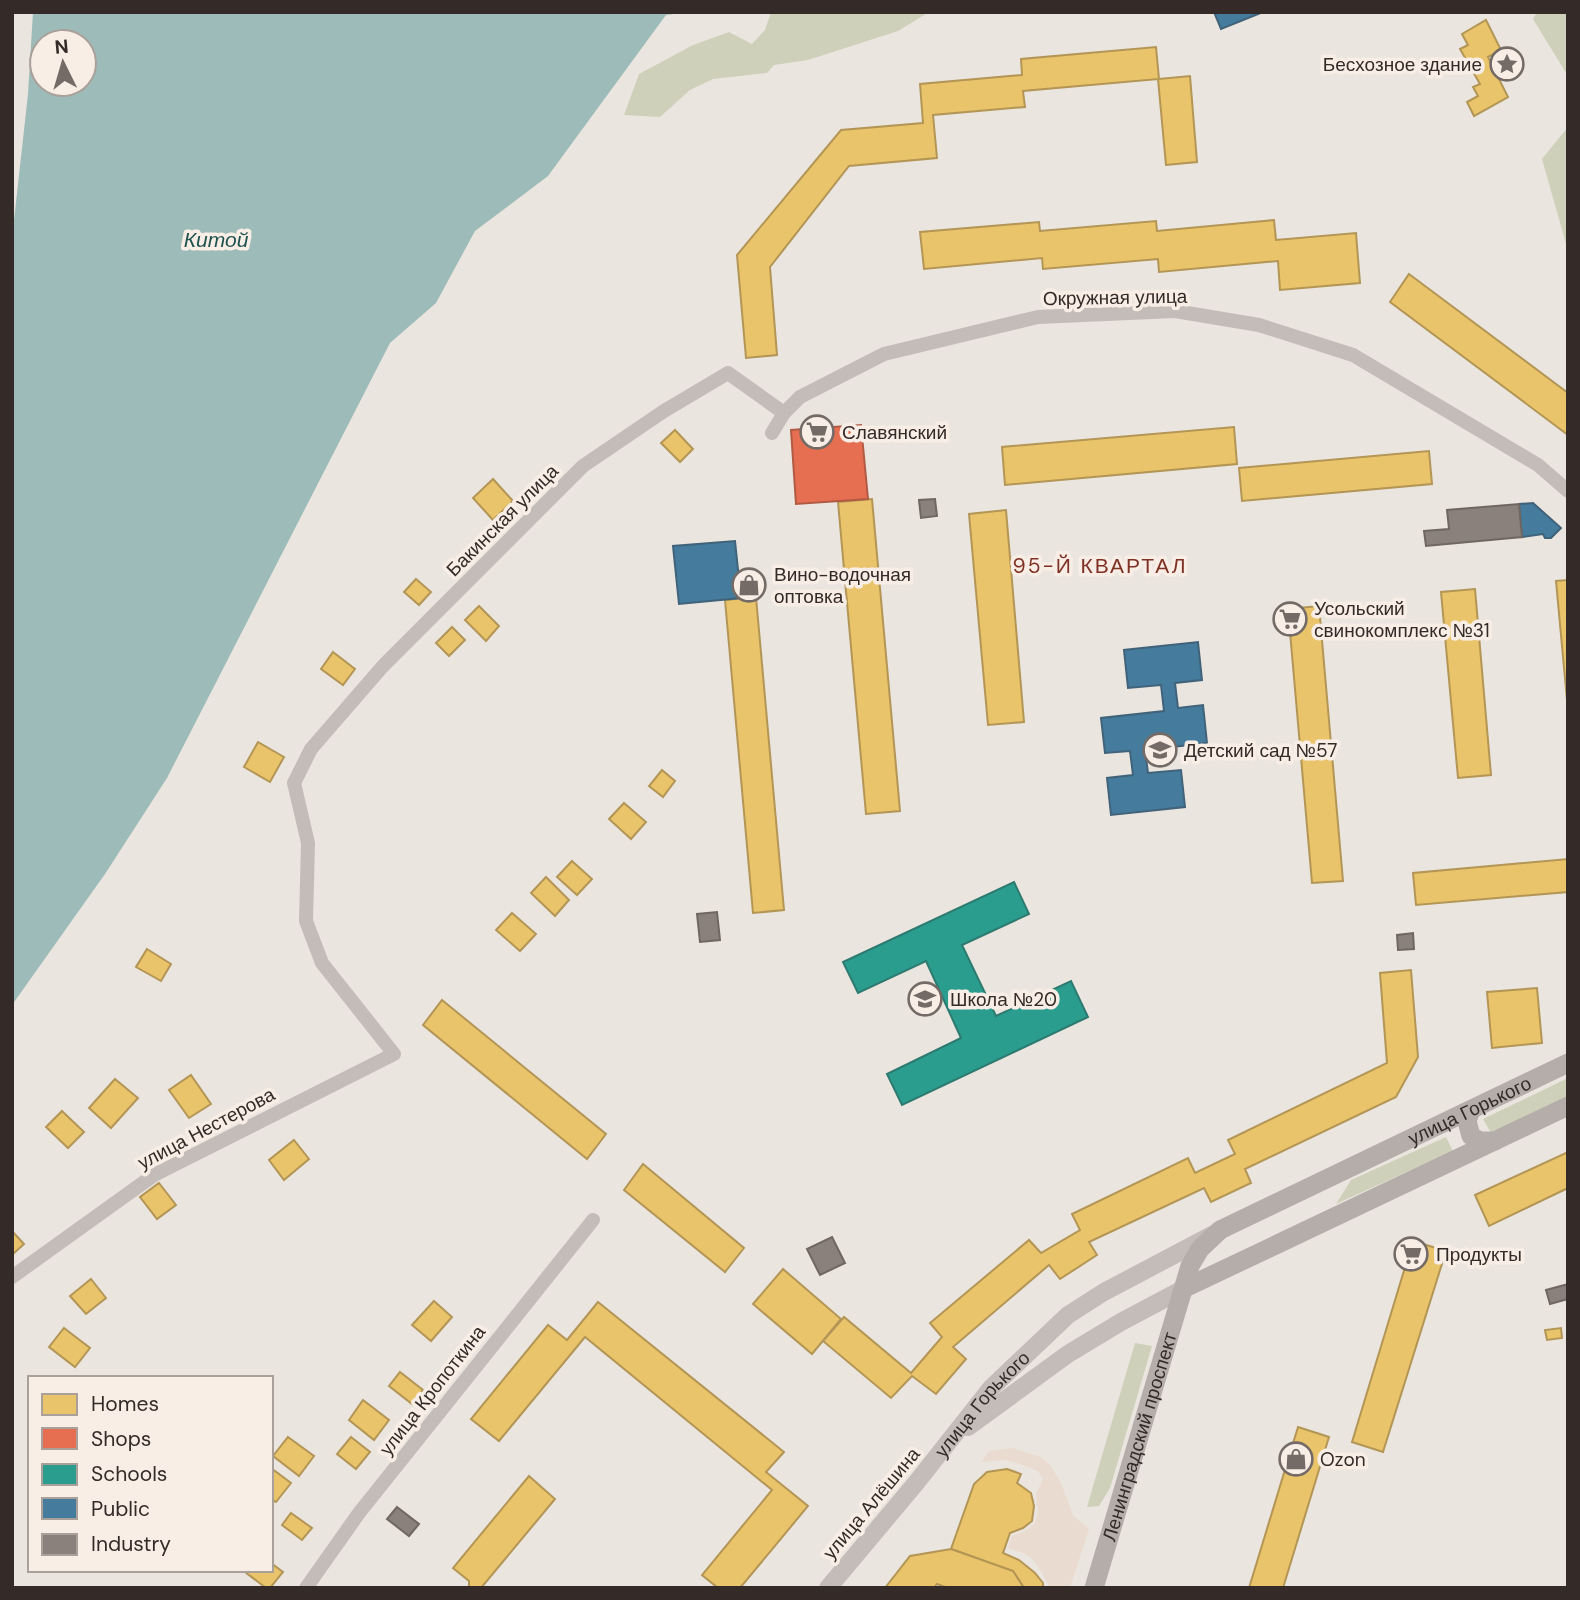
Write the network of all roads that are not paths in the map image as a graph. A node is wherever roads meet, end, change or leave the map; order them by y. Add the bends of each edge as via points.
1 (783, 413) junction
2 (772, 433) dead end
3 (1568, 491) edge
4 (394, 1054) joint
5 (1568, 1063) edge
6 (1568, 1106) edge
7 (1471, 1110) junction
8 (1495, 1141) junction
9 (593, 1220) dead end
10 (1220, 1230) junction
11 (12, 1277) edge
12 (1185, 1287) junction
13 (946, 1444) junction
14 (306, 1588) edge
15 (828, 1588) edge
16 (1094, 1588) edge

1 - 2 street
1 - 3 street, Окружная улица via 800,397 884,354 1038,317 1175,311 1259,326 1353,355 1538,465
1 - 4 street, Бакинская улица via 727,373 583,466 383,666 311,749 294,783 308,843 306,921 323,963
4 - 11 street, улица Нестерова via 154,1175
5 - 7 main road, улица Горького
6 - 8 main road, улица Горького
7 - 8 main road via 1467,1121 1471,1136
7 - 10 main road, улица Горького
8 - 12 main road, улица Горького
9 - 14 street, улица Кропоткина via 359,1513
10 - 12 main road, улица Горького via 1200,1249
10 - 13 street, улица Горького via 1068,1315 992,1388
12 - 13 street, улица Горького via 1068,1354
12 - 16 main road, Ленинградский проспект
13 - 15 street, улица Алёшина

